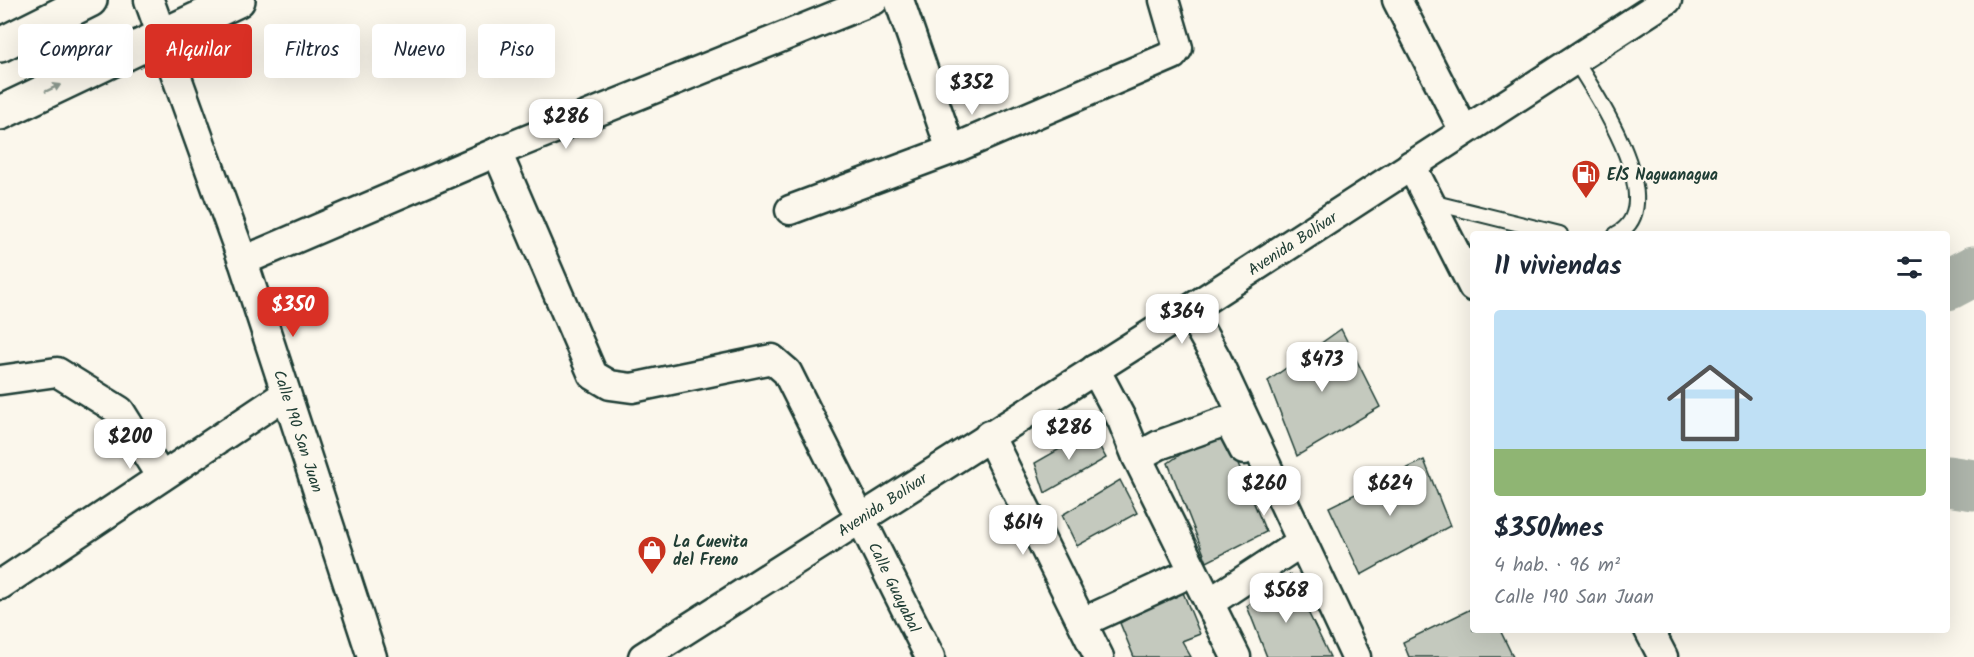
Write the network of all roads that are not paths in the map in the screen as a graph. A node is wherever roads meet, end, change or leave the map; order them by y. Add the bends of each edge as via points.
1 (90, 0) edge
2 (149, 0) edge
3 (238, 0) edge
4 (874, 0) edge
5 (898, 0) edge
6 (1164, 0) edge
7 (1397, 0) edge
8 (1656, 3) edge
9 (158, 24) edge
10 (189, 24) edge
11 (0, 45) edge
12 (145, 45) edge
13 (1574, 60) junction
14 (178, 78) edge
15 (0, 113) edge
16 (1464, 131) junction
17 (951, 150) junction
18 (497, 152) junction
19 (1411, 165) junction
20 (1430, 201) junction
21 (790, 210) dead end
22 (1548, 231) edge
23 (1622, 231) edge
24 (243, 261) junction
25 (1470, 282) edge
26 (1189, 310) junction
27 (1088, 374) junction
28 (0, 380) edge
29 (286, 394) junction
30 (989, 435) junction
31 (1137, 457) junction
32 (161, 477) junction
33 (861, 517) junction
34 (1292, 549) junction
35 (1177, 579) junction
36 (0, 585) edge
37 (1209, 603) junction
38 (1083, 622) junction
39 (1650, 633) edge
40 (372, 657) edge
41 (643, 657) edge
42 (930, 657) edge
43 (1099, 657) edge
44 (1218, 657) edge
45 (1236, 657) edge
46 (1344, 657) edge
47 (1356, 657) edge
48 (1663, 657) edge

1 - 11 main road
2 - 9 street, Calle 190 San Juan
3 - 10 main road
4 - 18 street
5 - 17 street
6 - 17 street via 1178,48 1173,55
7 - 16 street
8 - 13 street, Avenida Bolívar
15 -> 12 main road
13 - 16 street, Avenida Bolívar
13 - 23 lane via 1610,118 1630,163 1636,195 1633,217
14 - 24 street, Calle 190 San Juan
16 - 19 street, Avenida Bolívar
17 - 21 street
18 - 24 street
18 - 33 street, Calle Guayabal via 593,375 610,386 632,388 772,359 787,372
19 - 20 street
19 - 26 street, Avenida Bolívar
20 - 22 lane
20 - 25 street
24 - 29 street, Calle 190 San Juan
26 - 27 street, Avenida Bolívar
26 - 47 street via 1216,358
27 - 30 street, Avenida Bolívar
27 - 31 street via 1122,420
27 - 35 street
28 - 32 street via 57,372 120,411
29 - 32 street
29 - 40 street, Calle 190 San Juan
30 - 33 street, Avenida Bolívar
30 - 38 street
31 - 34 street via 1160,445 1227,423 1256,471
31 - 37 street
32 - 36 street
33 - 41 street, Avenida Bolívar
33 - 42 street, Calle Guayabal
34 - 37 street
34 - 46 street
35 - 38 street
35 - 44 street
37 - 45 street
38 - 43 street
39 - 48 street

